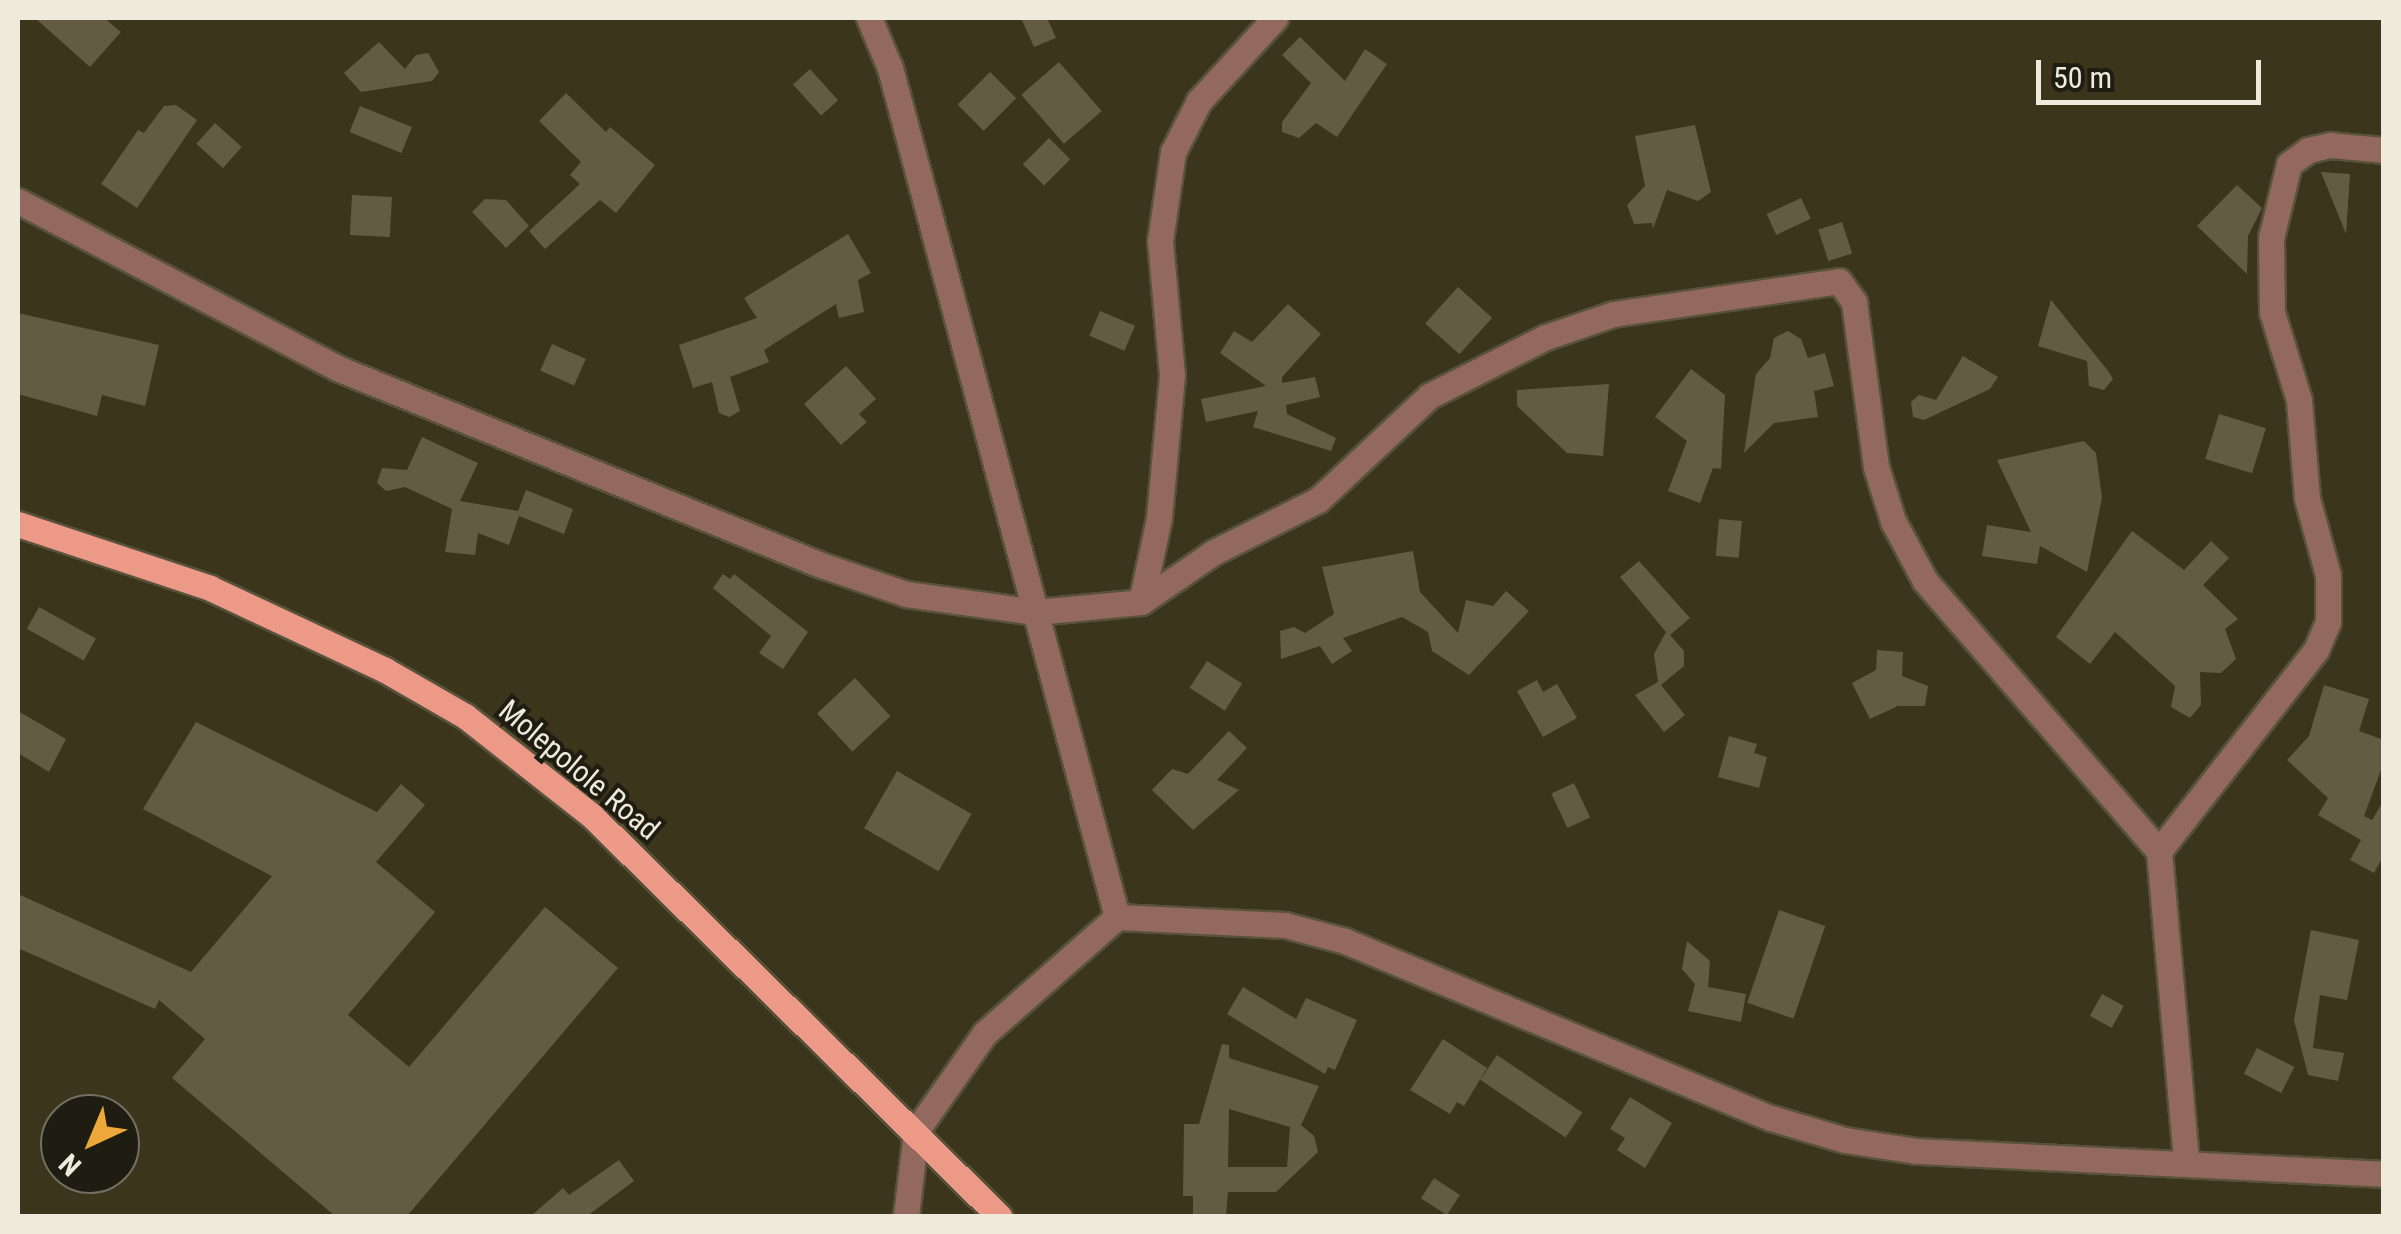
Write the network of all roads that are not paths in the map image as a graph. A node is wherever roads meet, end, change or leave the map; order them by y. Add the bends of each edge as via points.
1 (869, 18) edge
2 (1275, 18) edge
3 (2384, 150) edge
4 (18, 201) edge
5 (18, 524) edge
6 (1141, 602) junction
7 (1036, 612) junction
8 (2159, 851) junction
9 (1117, 917) junction
10 (916, 1131) junction
11 (2186, 1161) junction
12 (2384, 1174) edge
13 (906, 1216) edge
14 (999, 1216) edge

1 - 7 street via 890,68
2 - 6 street via 1199,101 1173,152 1160,241 1172,375 1162,493
3 - 8 street via 2330,145 2289,164 2271,238 2272,312 2299,400 2306,498 2328,575 2328,622 2316,650
4 - 7 street via 337,368 785,550 906,594
5 - 10 main road, Molepolole Road via 210,588 385,670 465,716 592,816
6 - 7 street
6 - 8 street via 1214,552 1318,500 1429,396 1546,337 1612,314 1839,281 1854,302 1876,467 1893,520 1925,580
7 - 9 street
8 - 11 street
9 - 10 street via 985,1033
9 - 11 street via 1285,925 1345,941 1771,1118 1845,1140 1917,1152
10 - 13 street
10 - 14 main road, Molepolole Road
11 - 12 street

